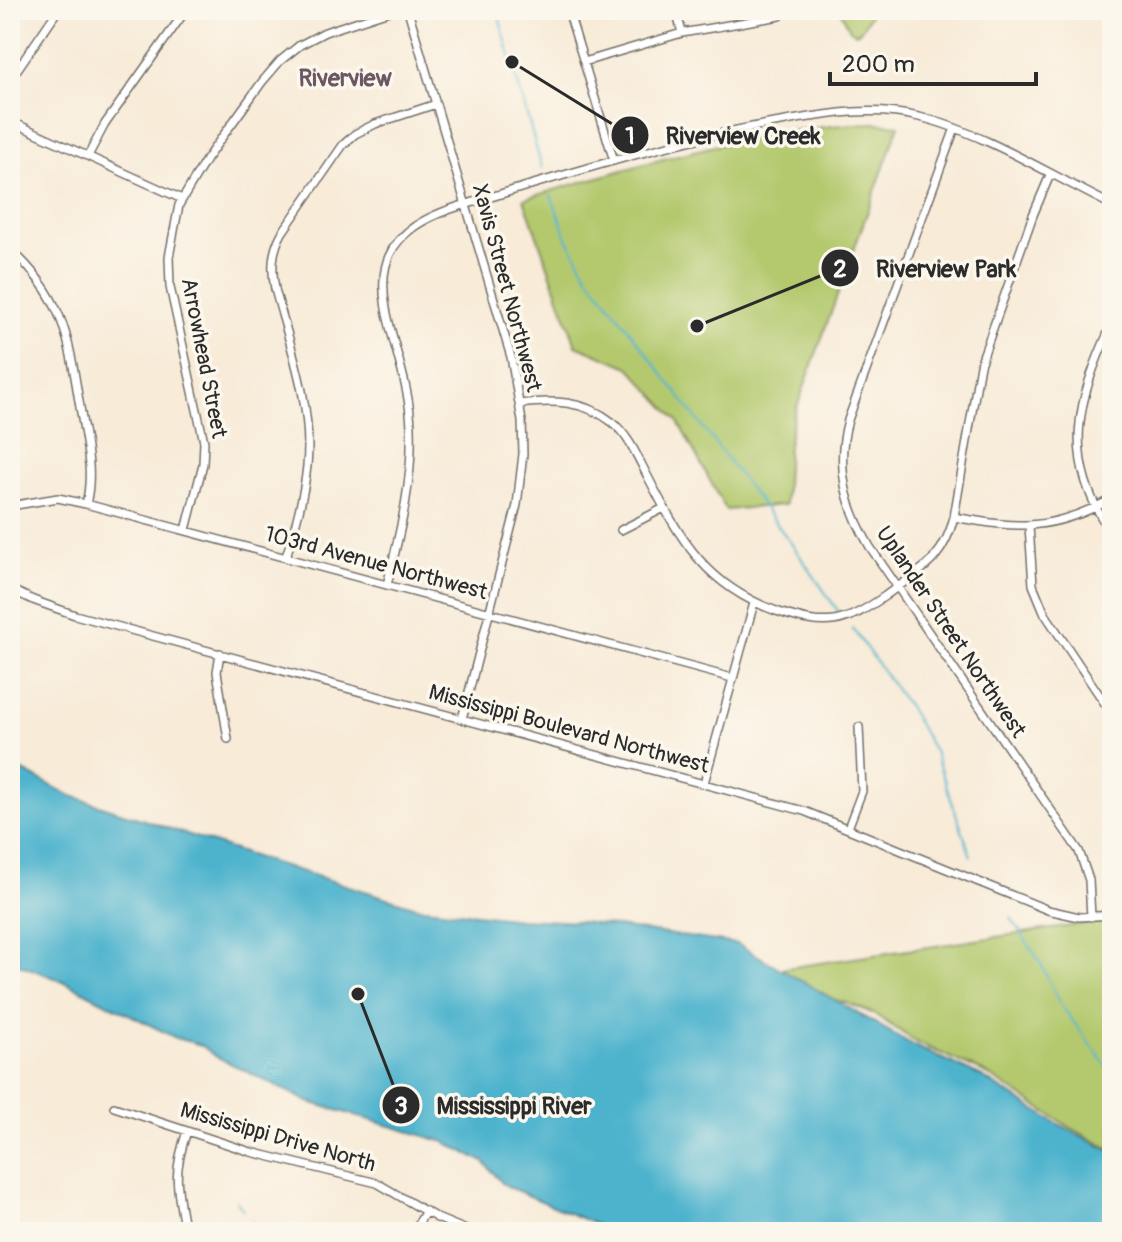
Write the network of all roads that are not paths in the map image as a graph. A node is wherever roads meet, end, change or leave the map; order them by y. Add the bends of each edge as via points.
1 (58, 10) edge
2 (186, 10) edge
3 (392, 10) edge
4 (408, 10) edge
5 (568, 10) edge
6 (676, 10) edge
7 (780, 16) dead end
8 (682, 33) junction
9 (584, 62) junction
10 (10, 80) edge
11 (436, 104) junction
12 (10, 121) edge
13 (955, 128) junction
14 (88, 156) junction
15 (614, 161) junction
16 (1050, 175) junction
17 (182, 199) junction
18 (466, 204) junction
19 (1112, 205) edge
20 (10, 249) edge
21 (1112, 324) edge
22 (520, 404) junction
23 (1112, 499) edge
24 (86, 504) junction
25 (10, 506) edge
26 (664, 508) junction
27 (1095, 508) junction
28 (954, 517) junction
29 (1029, 526) junction
30 (186, 530) junction
31 (621, 530) dead end
32 (1112, 535) edge
33 (286, 557) junction
34 (387, 585) junction
35 (897, 587) junction
36 (10, 589) edge
37 (754, 603) junction
38 (490, 612) junction
39 (220, 653) junction
40 (732, 678) junction
41 (1112, 714) edge
42 (462, 719) junction
43 (859, 727) dead end
44 (228, 739) dead end
45 (704, 783) junction
46 (848, 828) junction
47 (1112, 915) edge
48 (1091, 917) junction
49 (114, 1107) dead end
50 (187, 1131) junction
51 (426, 1211) junction
52 (185, 1232) edge
53 (418, 1232) edge
54 (471, 1232) edge

1 - 10 street
2 - 14 street
3 - 17 street, Arrowhead Street via 325,32 280,61
4 - 11 street, Xavis Street Northwest
5 - 9 street
6 - 8 street
7 - 8 street
8 - 9 street
9 - 15 street
11 - 18 street, Xavis Street Northwest
11 - 33 street via 375,124 349,139 274,250 275,289 308,428 304,487
12 - 14 street
13 - 15 street via 899,113 844,112 703,136
13 - 16 street
13 - 35 street, Uplander Street Northwest via 843,440 842,474 851,510
14 - 17 street
15 - 18 street
16 - 19 street
16 - 28 street via 980,365
17 - 30 street, Arrowhead Street via 169,277 204,449
18 - 22 street, Xavis Street Northwest
18 - 34 street via 411,227 397,242 385,271 384,295 411,428 407,503
20 - 24 street via 50,297 71,348 91,475
21 - 27 street via 1087,381 1080,413 1082,466
22 - 26 street via 568,402 612,422 629,441
22 - 38 street, Xavis Street Northwest via 521,481
23 - 27 street
24 - 25 street, 103rd Avenue Northwest via 58,498
24 - 30 street, 103rd Avenue Northwest
26 - 31 street
26 - 37 street via 698,561
27 - 29 street
27 - 32 street
28 - 29 street
28 - 35 street via 939,554
29 - 41 street via 1033,585 1045,614
30 - 33 street, 103rd Avenue Northwest
33 - 34 street, 103rd Avenue Northwest
34 - 38 street, 103rd Avenue Northwest
35 - 37 street via 852,617 831,623
35 - 48 street, Uplander Street Northwest via 1079,851 1089,880
36 - 39 street, Mississippi Boulevard Northwest via 75,615
37 - 40 street
38 - 40 street, 103rd Avenue Northwest
38 - 42 street, Xavis Street Northwest
39 - 42 street, Mississippi Boulevard Northwest
39 - 44 street via 217,672
40 - 45 street
42 - 45 street, Mississippi Boulevard Northwest
43 - 46 street via 862,791
45 - 46 street, Mississippi Boulevard Northwest
46 - 48 street, Mississippi Boulevard Northwest via 1048,910
47 - 48 street, Mississippi Boulevard Northwest
49 - 50 street, Mississippi Drive North
50 - 51 street, Mississippi Drive North via 377,1183
50 - 52 street via 175,1178
51 - 53 street
51 - 54 street, Mississippi Drive North

